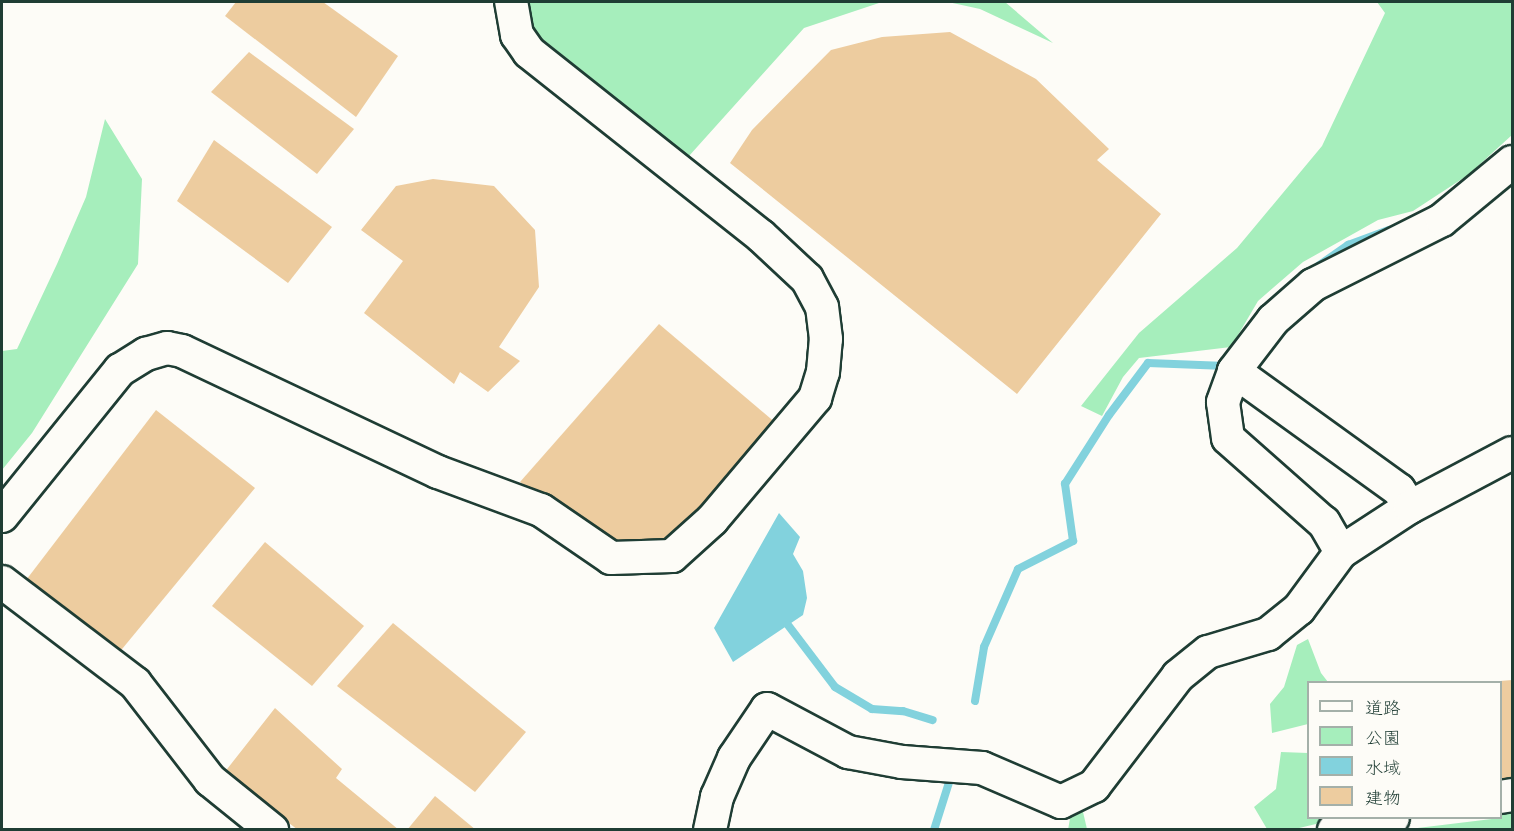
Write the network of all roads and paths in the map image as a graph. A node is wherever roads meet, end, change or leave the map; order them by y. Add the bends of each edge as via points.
1 (511, 2) edge
2 (1512, 162) edge
3 (1234, 371) junction
4 (1512, 453) edge
5 (1410, 507) junction
6 (2, 516) edge
7 (1341, 552) junction
8 (2, 582) edge
9 (1388, 819) edge
10 (272, 830) edge
11 (710, 830) edge
12 (1334, 830) edge

1 - 6 street via 517,35 529,52 761,236 807,279 822,307 826,339 815,398 712,520 672,556 611,558 541,510 438,472 191,354 167,348 146,354 120,370
2 - 3 street via 1442,220 1313,285 1273,320
3 - 5 street via 1399,490
3 - 7 street via 1223,402 1228,438 1324,524
4 - 5 street
5 - 7 street
7 - 11 street via 1299,609 1268,634 1208,652 1178,676 1094,786 1061,802 982,768 902,762 848,752 767,709 734,758 717,797
8 - 10 street via 135,683 210,780
9 - 12 street

